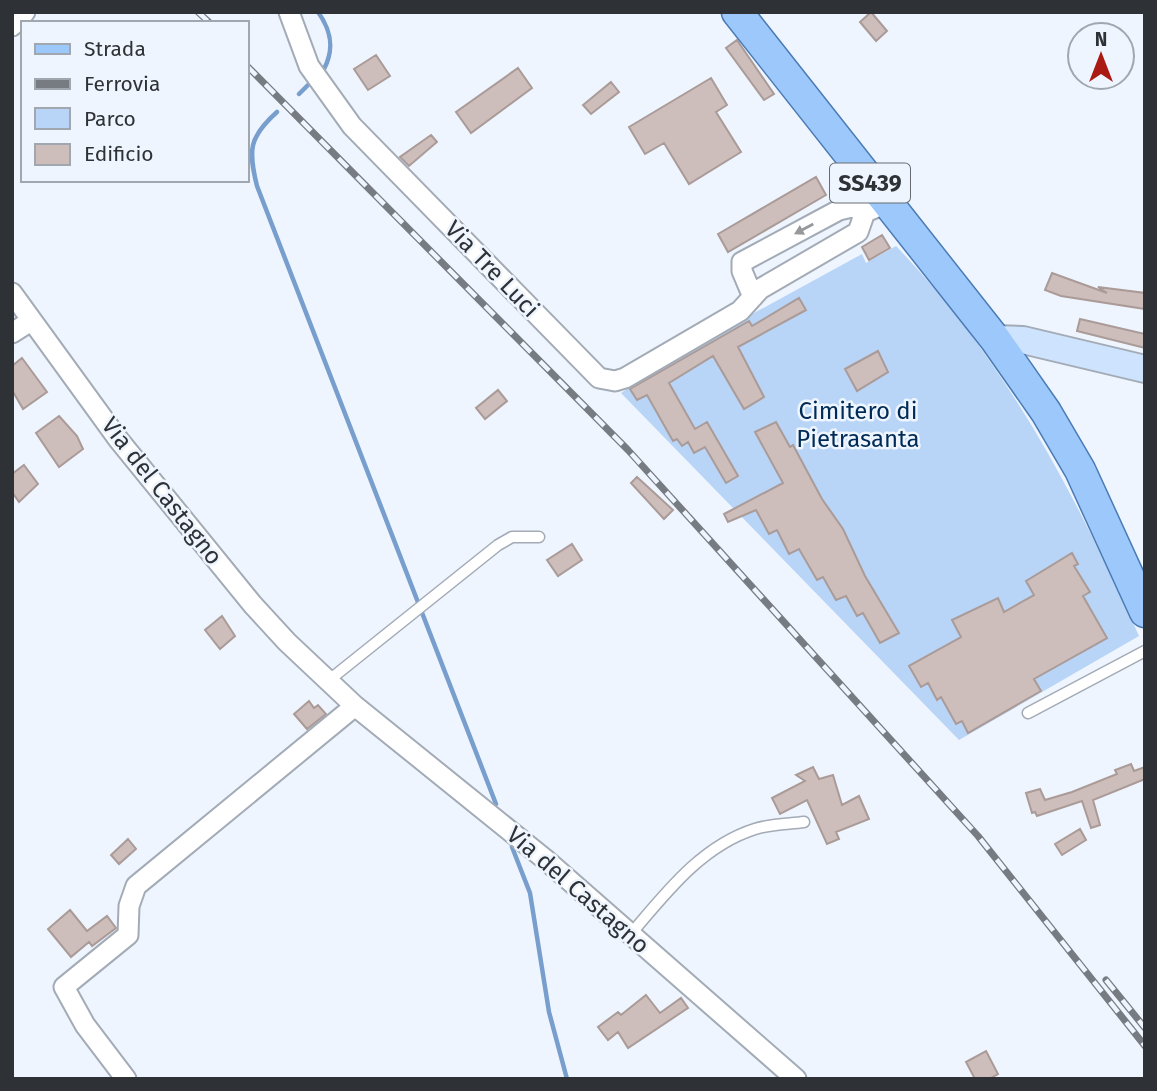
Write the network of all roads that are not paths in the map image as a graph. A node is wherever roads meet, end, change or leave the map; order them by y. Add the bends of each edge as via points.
1 (25, 12) edge
2 (289, 12) edge
3 (737, 12) edge
4 (12, 26) edge
5 (878, 209) junction
6 (12, 293) edge
7 (753, 297) junction
8 (31, 321) junction
9 (12, 332) edge
10 (995, 339) junction
11 (1145, 369) edge
12 (538, 537) dead end
13 (1145, 612) edge
14 (1145, 651) edge
15 (328, 681) junction
16 (355, 706) junction
17 (1028, 713) dead end
18 (804, 822) dead end
19 (630, 935) junction
20 (126, 1079) edge
21 (796, 1079) edge

1 - 4 street
2 - 7 street, Via Tre Luci via 309,66 352,126 599,378 625,378 740,311
3 - 5 main road, SS439
5 - 7 street, Via Tre Luci via 858,232
5 -> 7 street via 839,210 742,262 741,271
5 - 10 main road, SS439
6 - 8 street, Via del Castagno
8 - 9 street
8 - 15 street, Via del Castagno via 118,439 253,605
10 - 11 street via 1023,340
10 - 13 main road, SS439 via 1080,470
12 - 15 lane via 512,537 498,545
14 - 17 lane
15 - 16 street, Via del Castagno
16 - 19 street, Via del Castagno via 547,860
16 - 20 street via 136,886 128,906 128,935 64,987 85,1025
18 - 19 lane via 755,829 717,846 684,874
19 - 21 street, Via del Castagno

